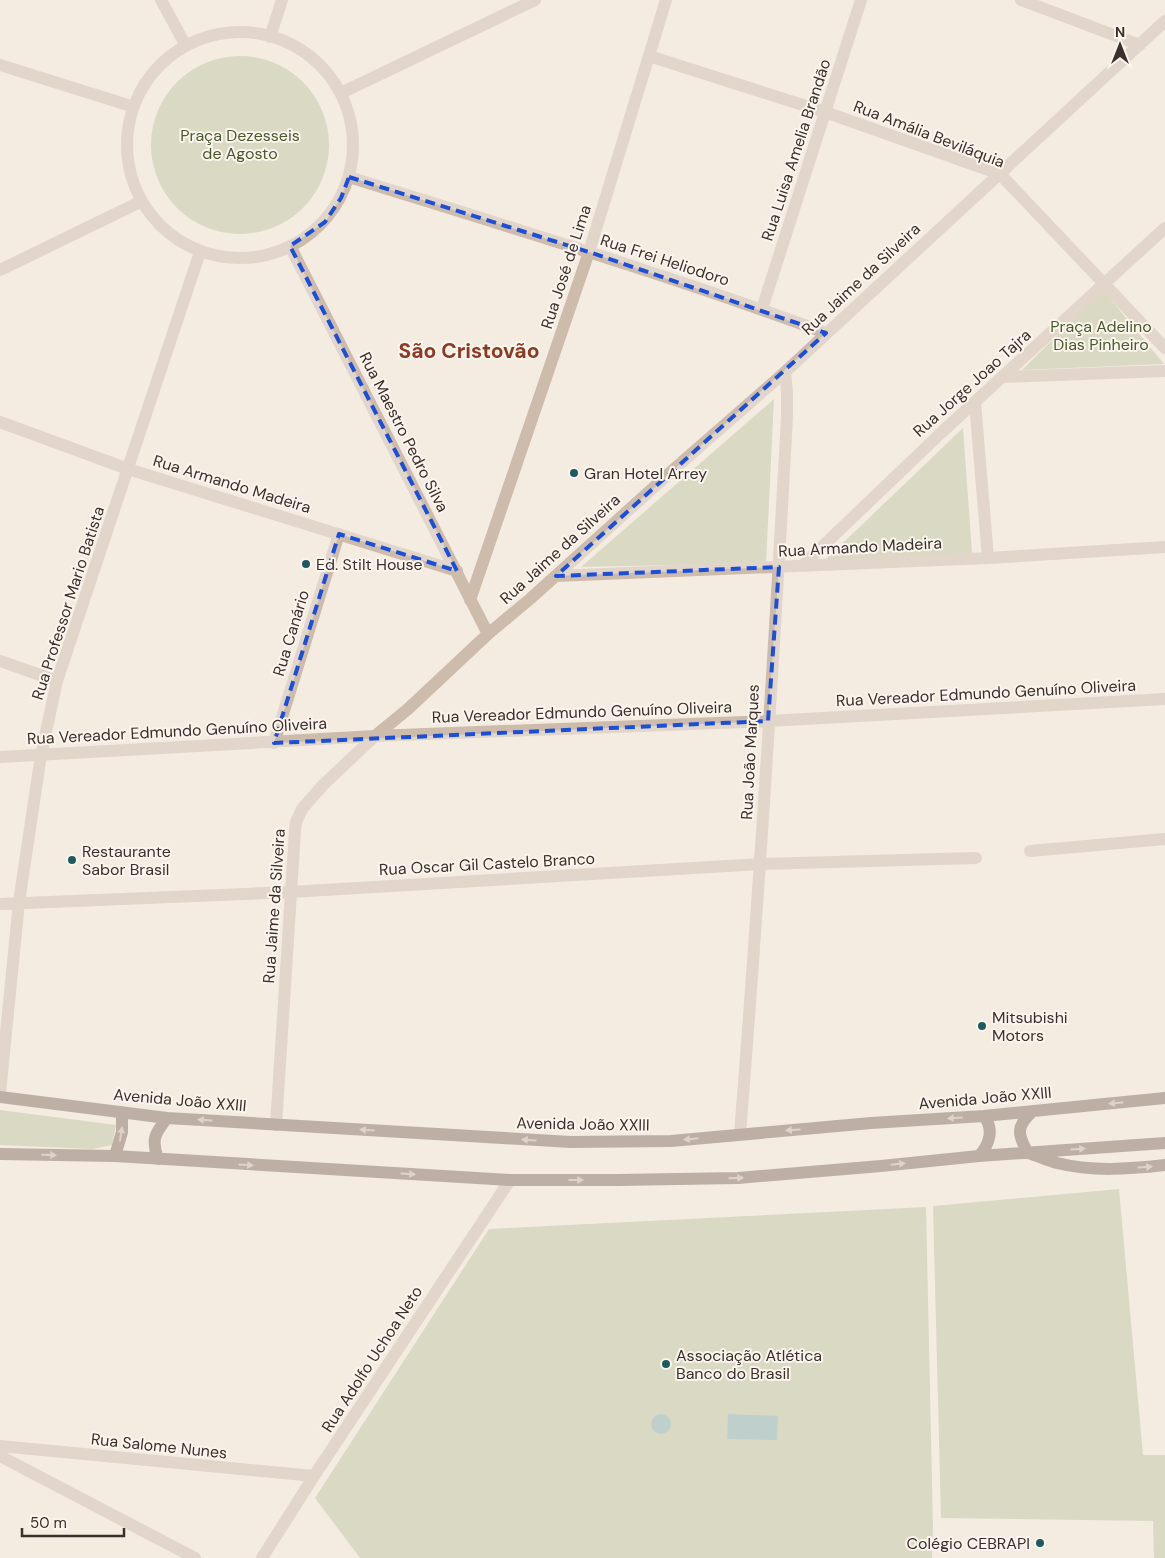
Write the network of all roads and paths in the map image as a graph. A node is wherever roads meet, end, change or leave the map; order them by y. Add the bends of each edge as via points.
1 (161, 0) edge
2 (282, 0) edge
3 (534, 0) edge
4 (666, 0) edge
5 (862, 0) edge
6 (1022, 0) edge
7 (1165, 21) edge
8 (270, 37) junction
9 (1140, 44) junction
10 (186, 46) junction
11 (649, 56) junction
12 (0, 65) edge
13 (341, 93) junction
14 (131, 106) junction
15 (825, 112) junction
16 (1000, 174) junction
17 (349, 177) junction
18 (140, 202) junction
19 (1165, 228) edge
20 (290, 246) junction
21 (200, 252) junction
22 (589, 252) junction
23 (0, 270) edge
24 (1104, 283) junction
25 (762, 309) junction
26 (826, 333) junction
27 (1165, 348) edge
28 (786, 372) junction
29 (1165, 372) edge
30 (1003, 377) junction
31 (975, 403) junction
32 (0, 422) edge
33 (128, 469) junction
34 (339, 534) junction
35 (1165, 547) edge
36 (988, 558) junction
37 (803, 565) junction
38 (779, 567) junction
39 (457, 571) junction
40 (556, 576) junction
41 (470, 600) junction
42 (488, 634) junction
43 (0, 661) edge
44 (57, 681) junction
45 (1165, 698) edge
46 (768, 722) junction
47 (375, 736) junction
48 (274, 742) junction
49 (41, 755) junction
50 (0, 757) edge
51 (1165, 839) edge
52 (1030, 851) dead end
53 (976, 858) dead end
54 (760, 864) junction
55 (290, 892) junction
56 (19, 902) junction
57 (0, 904) edge
58 (0, 1093) edge
59 (0, 1097) edge
60 (1165, 1098) edge
61 (1033, 1111) junction
62 (122, 1112) junction
63 (984, 1116) junction
64 (167, 1118) junction
65 (276, 1125) junction
66 (740, 1134) junction
67 (1165, 1143) edge
68 (1028, 1152) junction
69 (0, 1154) edge
70 (115, 1156) junction
71 (979, 1156) junction
72 (158, 1159) junction
73 (1165, 1165) edge
74 (510, 1180) junction
75 (0, 1446) edge
76 (0, 1456) edge
77 (314, 1476) junction
78 (194, 1558) edge
79 (262, 1558) edge

1 - 10 street
2 - 8 street
3 - 13 street
4 - 11 street, Rua José de Lima
5 - 15 street, Rua Luisa Amelia Brandão
6 - 9 street
7 - 9 street, Rua Jaime da Silveira
8 - 10 street via 253,32 224,33
8 - 13 street via 306,53 326,70
9 - 16 street, Rua Jaime da Silveira
10 - 14 street via 171,54 151,73
11 - 15 street, Rua Amália Beviláquia
11 - 22 street, Rua José de Lima
12 - 14 street
13 - 17 street via 351,118 354,144
14 - 18 street via 126,131 127,168
15 - 16 street, Rua Amália Beviláquia
15 - 25 street, Rua Luisa Amelia Brandão
16 - 24 street, Rua Amália Beviláquia
16 - 26 street, Rua Jaime da Silveira
17 - 20 street via 341,198 325,222
17 - 22 street, Rua Frei Heliodoro
18 - 21 street via 165,232
18 - 23 street
19 - 24 street, Rua Jorge Joao Tajra
20 - 21 street via 270,255 235,259
20 - 39 street, Rua Maestro Pedro Silva
21 - 33 street, Rua Professor Mario Batista
22 - 25 street, Rua Frei Heliodoro
22 - 41 street, Rua José de Lima
24 - 27 street, Rua Amália Beviláquia
24 - 30 street, Rua Jorge Joao Tajra
25 - 26 street, Rua Frei Heliodoro
26 - 28 street, Rua Jaime da Silveira
28 - 38 street, Rua João Marques via 787,417
28 - 40 street, Rua Jaime da Silveira
29 - 30 street
30 - 31 street, Rua Jorge Joao Tajra
31 - 36 street
31 - 37 street, Rua Jorge Joao Tajra
32 - 33 street, Rua Armando Madeira
33 - 34 street, Rua Armando Madeira
33 - 44 street, Rua Professor Mario Batista
34 - 39 street, Rua Armando Madeira
34 - 48 street, Rua Canário
35 - 36 street, Rua Armando Madeira
36 - 37 street, Rua Armando Madeira
37 - 38 street, Rua Armando Madeira
38 - 40 street, Rua Armando Madeira
38 - 46 street, Rua João Marques
39 - 41 street, Rua Maestro Pedro Silva
40 - 42 street, Rua Jaime da Silveira
41 - 42 street, Rua Maestro Pedro Silva
42 - 47 street, Rua Jaime da Silveira
43 - 44 street
44 - 49 street, Rua Professor Mario Batista
45 - 46 street, Rua Vereador Edmundo Genuíno Oliveira
46 - 47 street, Rua Vereador Edmundo Genuíno Oliveira
46 - 54 street, Rua João Marques
47 - 48 street, Rua Vereador Edmundo Genuíno Oliveira
47 - 55 street, Rua Jaime da Silveira via 298,815
48 - 49 street, Rua Vereador Edmundo Genuíno Oliveira
49 - 50 street, Rua Vereador Edmundo Genuíno Oliveira
49 - 56 street, Rua Professor Mario Batista
51 - 52 street
53 - 54 street, Rua Oscar Gil Castelo Branco
54 - 55 street, Rua Oscar Gil Castelo Branco
54 - 66 street, Rua João Marques
55 - 56 street, Rua Oscar Gil Castelo Branco
55 - 65 street, Rua Jaime da Silveira
56 - 57 street, Rua Oscar Gil Castelo Branco
56 - 58 street, Rua Professor Mario Batista
59 - 62 main road, Avenida João XXIII
60 -> 61 main road, Avenida João XXIII
61 - 63 main road, Avenida João XXIII
61 - 68 main road via 1019,1130
62 - 64 main road, Avenida João XXIII
70 -> 62 main road via 122,1132
63 -> 66 main road, Avenida João XXIII
63 - 71 main road via 990,1135 985,1150
65 -> 64 main road, Avenida João XXIII
64 - 72 main road via 154,1137
66 -> 65 main road, Avenida João XXIII via 671,1141 571,1142
68 -> 67 main road
68 - 71 main road
68 -> 73 main road via 1056,1163 1087,1168
69 -> 70 main road
70 - 72 main road
74 -> 71 main road via 738,1178
72 -> 74 main road
74 - 77 street, Rua Adolfo Uchoa Neto
75 - 77 street, Rua Salome Nunes
76 - 78 street
77 - 79 street, Rua Adolfo Uchoa Neto

